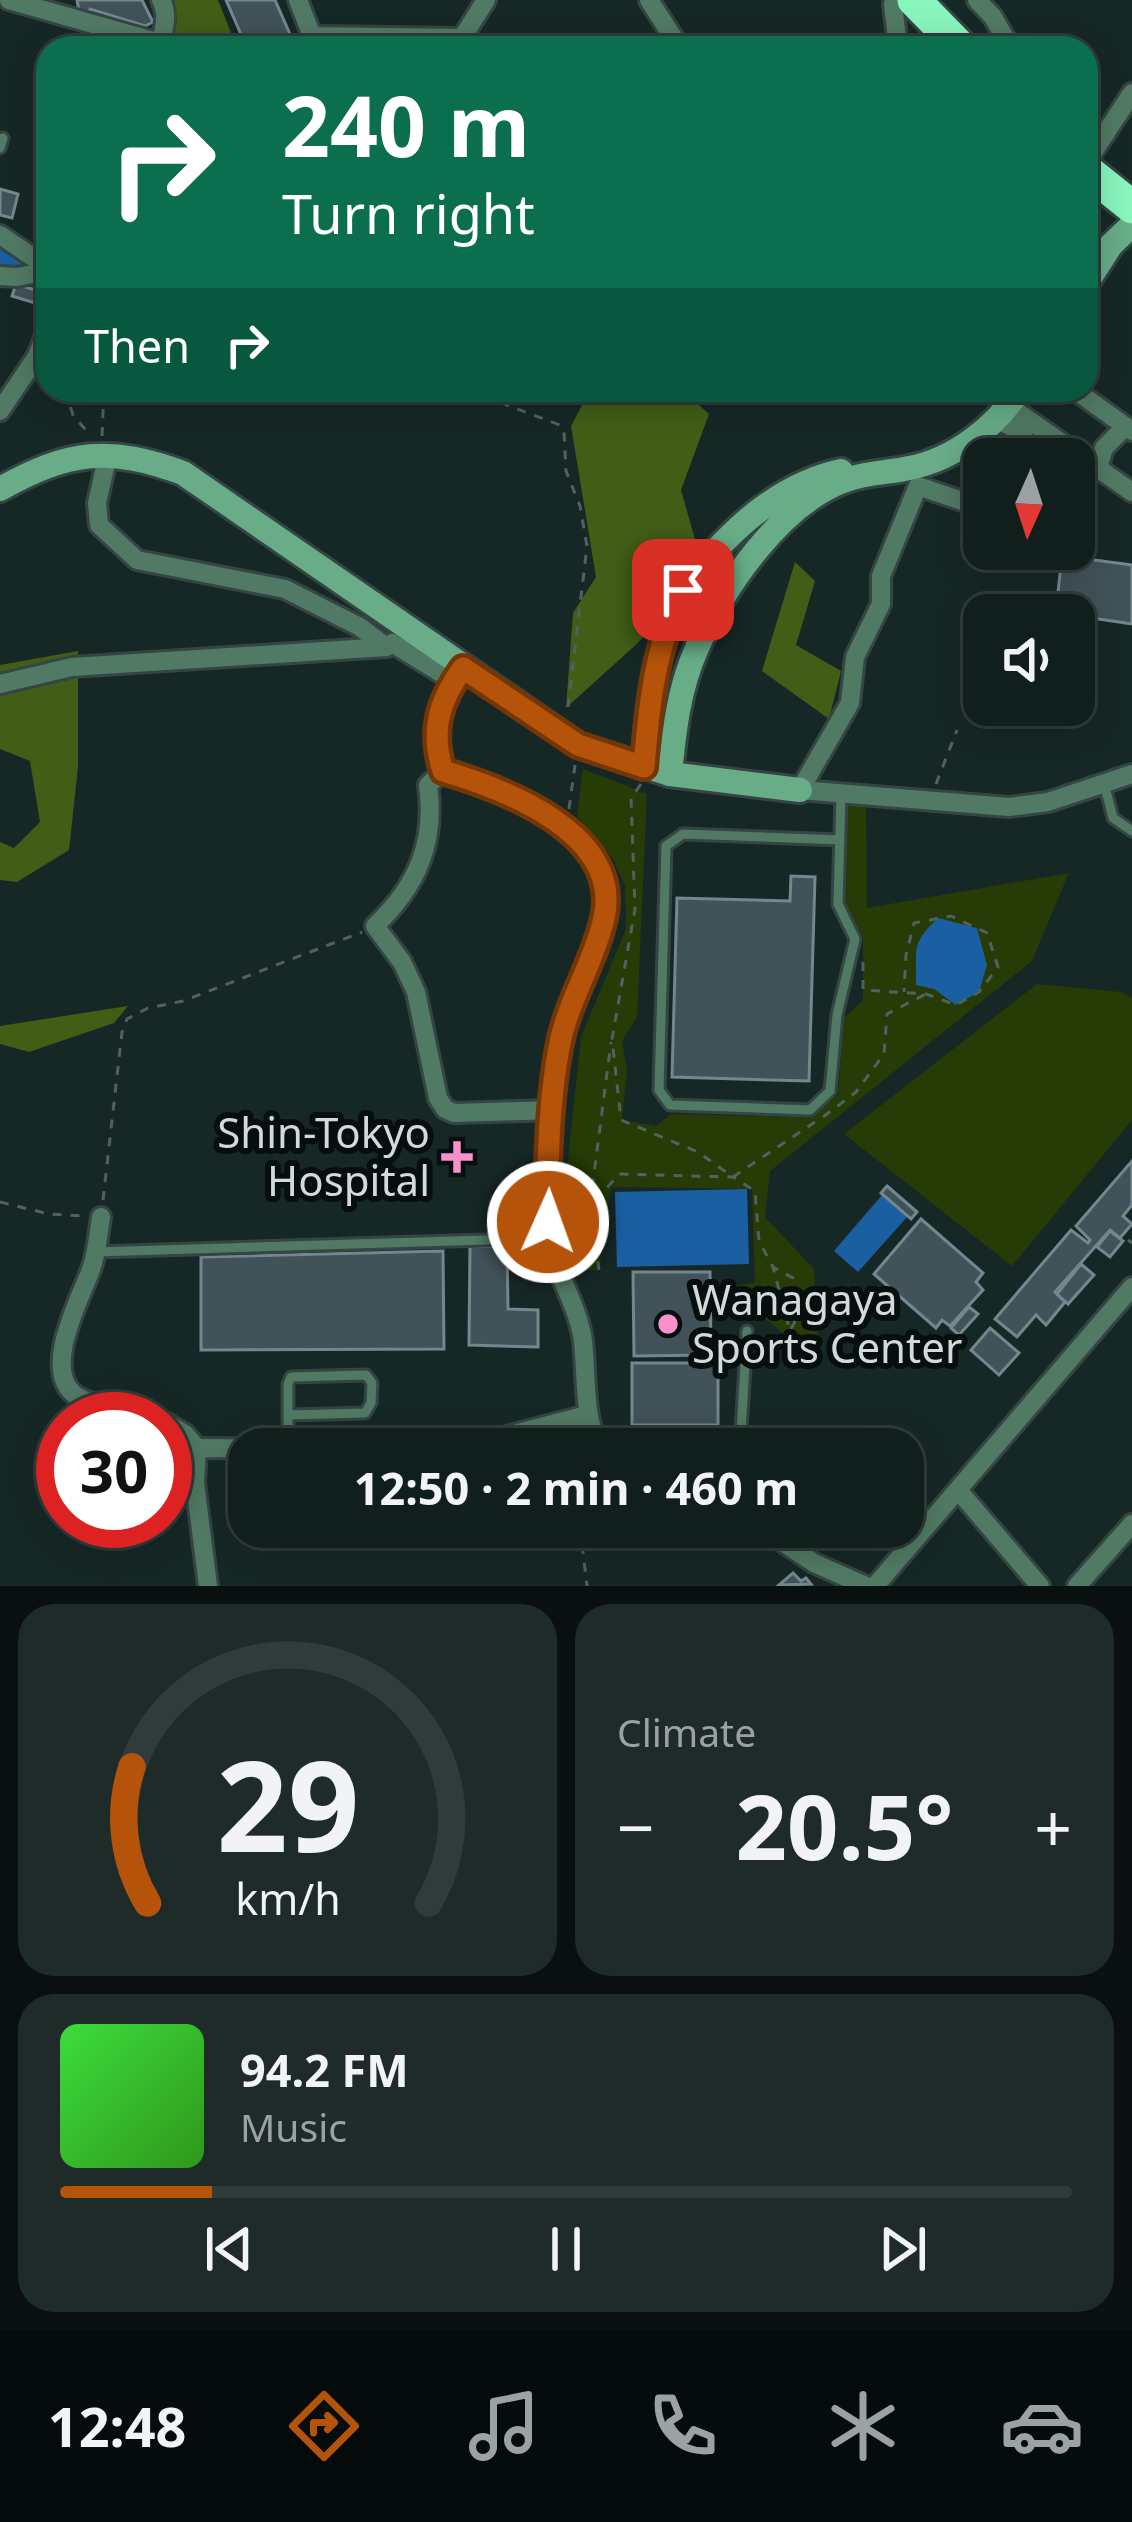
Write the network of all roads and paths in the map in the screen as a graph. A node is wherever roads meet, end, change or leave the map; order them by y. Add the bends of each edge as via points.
1 (9, 0) edge
2 (161, 0) edge
3 (298, 0) edge
4 (486, 0) edge
5 (650, 0) edge
6 (896, 0) edge
7 (914, 0) edge
8 (977, 0) edge
9 (129, 36) edge
10 (160, 36) edge
11 (312, 36) edge
12 (473, 36) edge
13 (672, 36) edge
14 (896, 36) edge
15 (949, 36) edge
16 (1006, 36) edge
17 (1132, 92) edge
18 (1098, 147) edge
19 (1098, 177) edge
20 (1132, 207) edge
21 (1132, 225) edge
22 (0, 236) edge
23 (36, 259) edge
24 (1098, 265) edge
25 (36, 272) edge
26 (0, 275) edge
27 (36, 357) edge
28 (69, 402) edge
29 (103, 402) edge
30 (501, 402) edge
31 (1091, 402) edge
32 (1008, 405) edge
33 (0, 411) edge
34 (1128, 429) edge
35 (1021, 438) edge
36 (101, 448) junction
37 (950, 452) junction
38 (1098, 468) junction
39 (0, 489) edge
40 (1132, 492) edge
41 (963, 501) edge
42 (386, 647) junction
43 (458, 674) junction
44 (0, 684) edge
45 (957, 730) dead end
46 (571, 740) junction
47 (443, 771) junction
48 (644, 774) junction
49 (670, 774) junction
50 (1132, 774) edge
51 (1104, 783) junction
52 (800, 790) junction
53 (841, 794) junction
54 (929, 802) junction
55 (561, 823) junction
56 (1132, 831) edge
57 (839, 840) junction
58 (375, 926) junction
59 (863, 955) dead end
60 (904, 992) junction
61 (926, 994) junction
62 (612, 1039) junction
63 (554, 1110) junction
64 (733, 1177) junction
65 (0, 1202) edge
66 (590, 1207) junction
67 (101, 1217) junction
68 (549, 1238) junction
69 (96, 1252) junction
70 (773, 1267) junction
71 (599, 1270) dead end
72 (1132, 1287) edge
73 (748, 1331) dead end
74 (72, 1392) edge
75 (288, 1414) junction
76 (587, 1415) junction
77 (288, 1428) edge
78 (537, 1428) edge
79 (591, 1428) edge
80 (741, 1428) edge
81 (192, 1442) edge
82 (197, 1448) junction
83 (228, 1448) edge
84 (958, 1490) junction
85 (1132, 1524) edge
86 (582, 1548) edge
87 (792, 1548) edge
88 (208, 1586) edge
89 (587, 1586) edge
90 (870, 1586) edge
91 (1040, 1586) edge
92 (1077, 1586) edge

1 - 9 street
2 - 10 street
3 - 11 street
4 - 12 street
5 - 13 street
6 - 14 street
7 - 15 highway
8 - 16 street
17 - 18 street
19 - 20 highway
21 - 24 street
22 - 23 street
25 - 26 street
27 - 33 street
28 - 36 path
29 - 36 path
30 - 46 path via 560,425 580,506 587,546
31 - 34 street
32 - 35 street
32 - 37 street
32 - 38 street
34 - 38 street via 1104,448
36 - 39 street
36 - 42 street via 99,525 136,560 285,589
36 - 43 street via 183,472
37 - 48 street via 802,481 755,512 699,567 660,648
37 - 49 street via 830,486 773,531 695,651
38 - 40 street
41 - 52 street via 918,486 880,576 881,604 855,657 850,703
42 - 43 street
42 - 44 street via 72,667
43 - 46 street
43 - 47 street via 438,713
45 - 54 path
46 - 48 street
46 - 55 path via 568,816
47 - 55 street via 527,801
47 - 58 street via 428,785 428,849
48 - 49 street
48 - 62 path via 631,798 635,909
49 - 52 street
50 - 51 street
51 - 54 street via 1009,807
51 - 56 lane via 1113,818
52 - 53 street
53 - 54 street
53 - 57 lane
55 - 63 street via 600,874 607,904 558,1050
57 - 57 lane via 838,904 855,939 830,1091 810,1110 670,1105 659,1090 666,846 683,834
58 - 63 street via 416,992 445,1108
58 - 67 path via 127,1018
59 - 60 path via 863,990
60 - 61 path
60 - 61 path via 914,923 951,916 987,933 998,967 979,992 956,1005
61 - 64 path via 887,1014 884,1054 856,1092
62 - 64 path via 621,1120 698,1152
62 - 66 path
63 - 68 street
64 - 66 path via 619,1174
64 - 70 path via 755,1191 759,1241
65 - 67 path
66 - 71 path
67 - 69 street
68 - 69 lane
68 - 76 street via 576,1307
69 - 74 street via 65,1338 65,1383
70 - 70 path via 784,1310 790,1331 802,1308 793,1278
72 - 84 street
73 - 80 lane
75 - 75 lane via 291,1377 366,1375 372,1383 364,1413
75 - 77 lane
76 - 78 street
76 - 79 street
81 - 82 street
82 - 83 street
82 - 88 street
84 - 90 street
84 - 91 street
85 - 92 street
86 - 89 path
87 - 90 street

